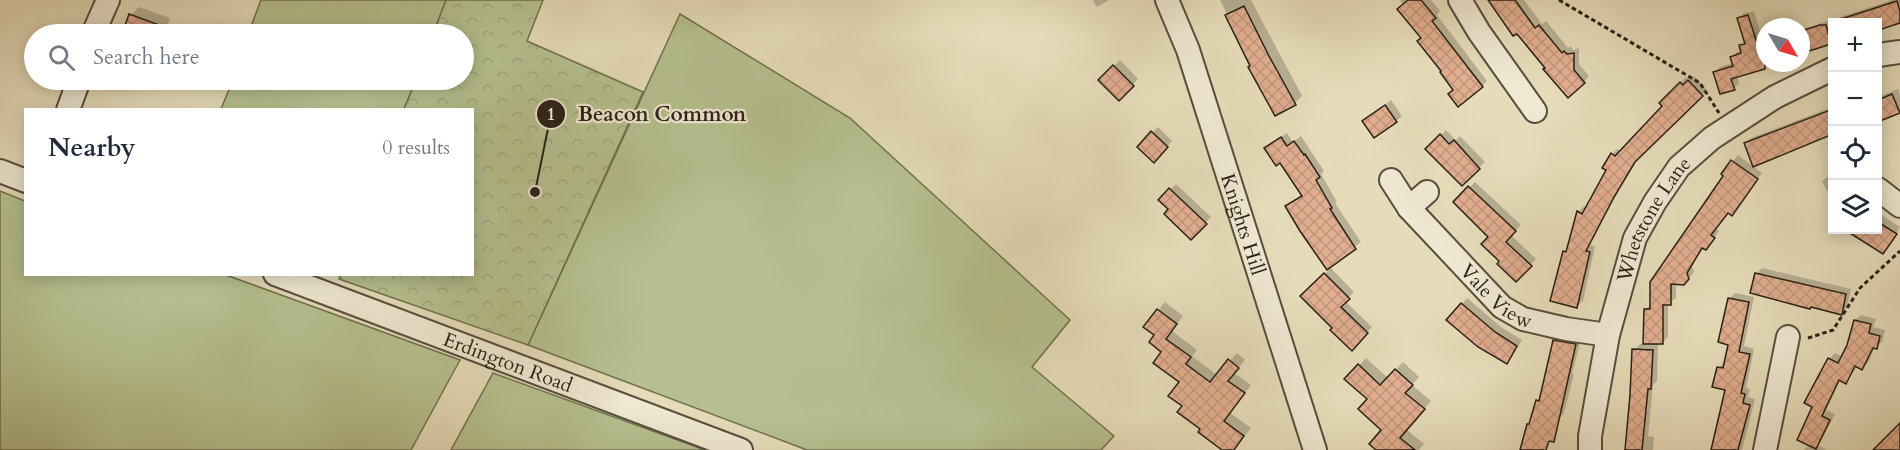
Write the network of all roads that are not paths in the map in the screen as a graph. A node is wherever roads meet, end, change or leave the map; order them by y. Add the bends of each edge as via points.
1 (108, 0) edge
2 (1167, 0) edge
3 (1460, 0) edge
4 (97, 24) edge
5 (1900, 52) edge
6 (1882, 54) edge
7 (1828, 71) edge
8 (75, 90) edge
9 (69, 108) edge
10 (1535, 111) dead end
11 (0, 171) edge
12 (24, 180) edge
13 (1391, 180) dead end
14 (1427, 192) dead end
15 (1409, 208) junction
16 (280, 276) edge
17 (1608, 334) junction
18 (1791, 335) road end
19 (741, 450) edge
20 (1315, 450) edge
21 (1590, 450) edge
22 (1765, 450) edge

1 - 4 street
2 - 20 street, Knights Hill via 1188,50
3 - 10 street
5 - 6 street
7 - 17 street, Whetstone Lane via 1775,97 1712,138 1679,167 1635,238
8 - 9 street
11 - 12 street
13 - 15 street, Vale View
14 - 15 street
15 - 17 street, Vale View via 1502,307 1522,319
16 - 19 street, Erdington Road
17 - 21 street, Whetstone Lane
18 - 22 street

